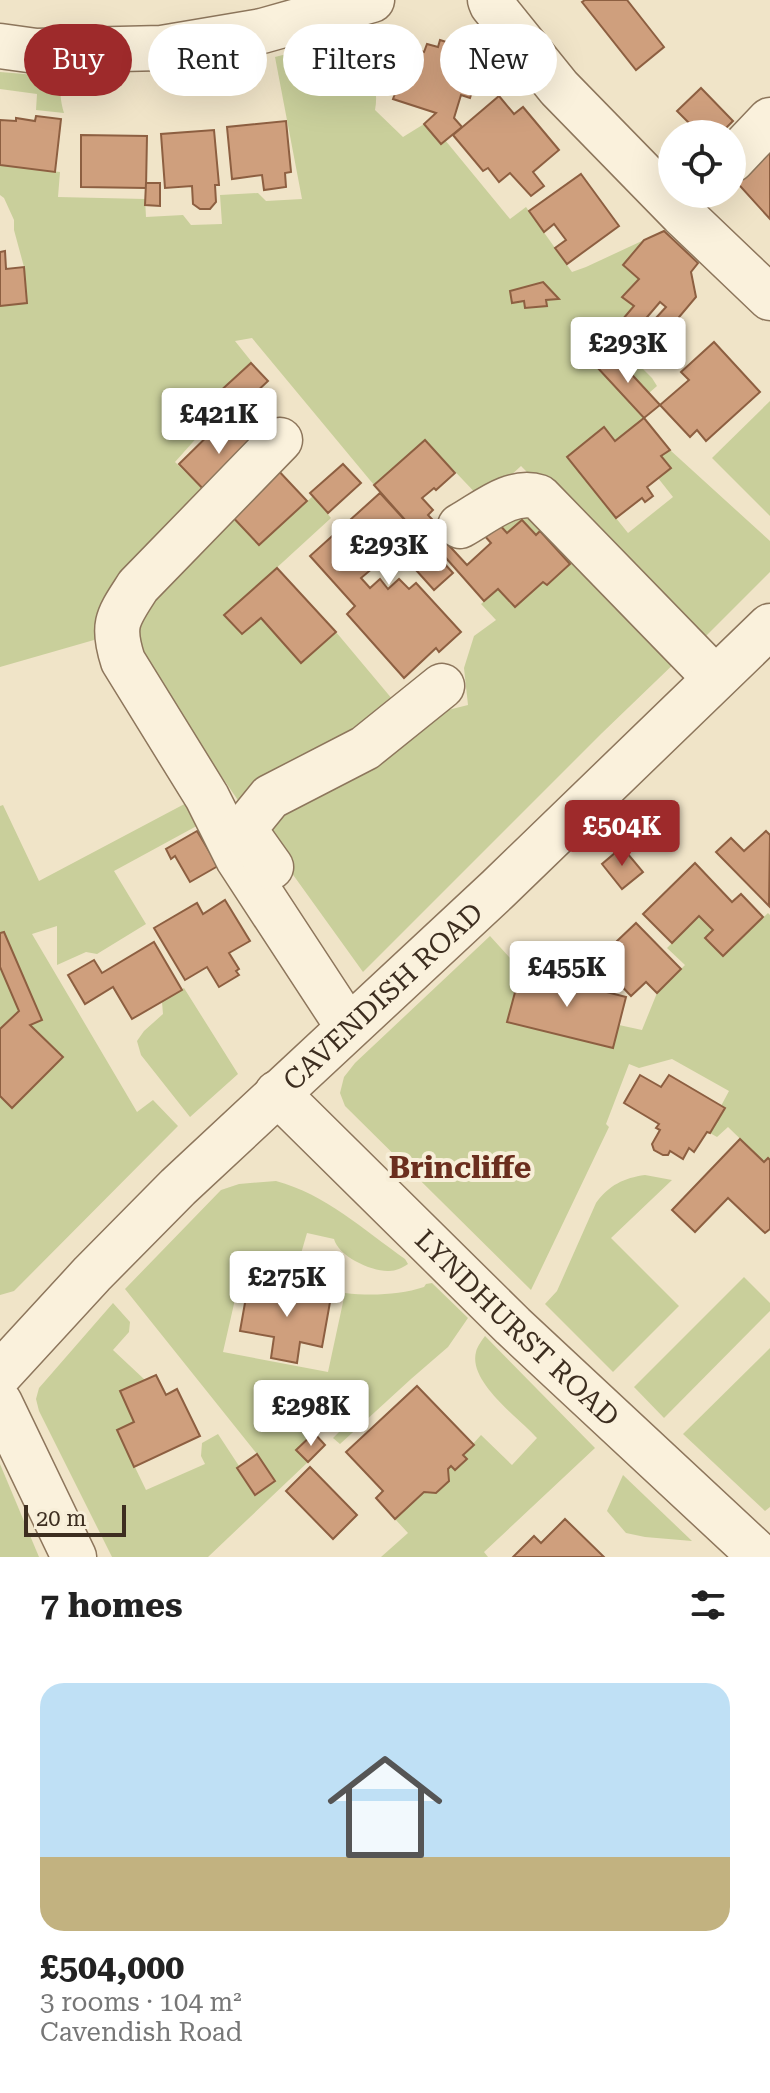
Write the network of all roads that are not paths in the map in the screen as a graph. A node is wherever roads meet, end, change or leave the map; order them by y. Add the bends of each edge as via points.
1 (372, 0) edge
2 (490, 0) edge
3 (0, 46) edge
4 (770, 120) edge
5 (746, 145) edge
6 (658, 175) edge
7 (694, 208) edge
8 (770, 298) edge
9 (280, 440) dead end
10 (460, 526) dead end
11 (770, 626) edge
12 (715, 678) junction
13 (442, 686) dead end
14 (359, 1016) junction
15 (277, 1093) junction
16 (0, 1374) edge
17 (0, 1403) edge
18 (74, 1557) edge
19 (761, 1557) edge

1 - 3 street via 262,31 162,48 36,51
2 - 6 street via 559,88
4 - 5 street
7 - 8 street
9 - 14 street via 138,586 119,614 116,638 123,661 207,797 238,859
10 - 12 street via 513,495 539,497
11 - 12 street, CAVENDISH ROAD
12 - 14 street, CAVENDISH ROAD
13 - 14 street via 365,748 270,797 244,829
14 - 15 street, CAVENDISH ROAD
15 - 16 street, CAVENDISH ROAD via 105,1260
15 - 19 street, LYNDHURST ROAD via 513,1326
17 - 18 street

